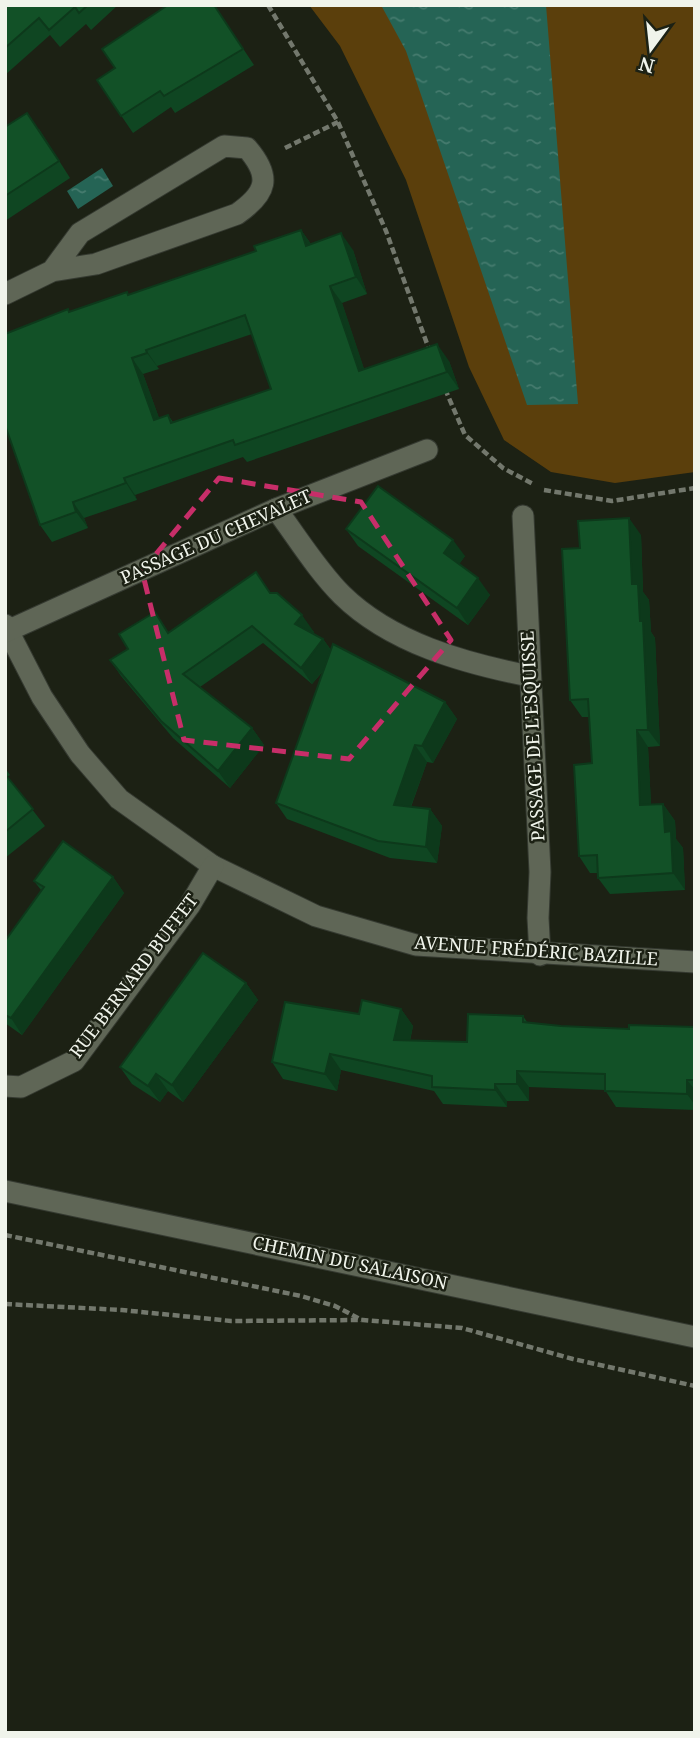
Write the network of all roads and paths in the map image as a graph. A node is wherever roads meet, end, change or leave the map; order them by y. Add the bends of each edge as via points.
1 (268, 5) edge
2 (338, 122) junction
3 (258, 161) junction
4 (52, 271) junction
5 (5, 294) edge
6 (434, 364) edge
7 (443, 385) edge
8 (427, 450) dead end
9 (695, 488) edge
10 (276, 509) junction
11 (523, 516) dead end
12 (6, 629) edge
13 (529, 676) junction
14 (213, 866) junction
15 (540, 955) junction
16 (695, 962) edge
17 (5, 1086) edge
18 (5, 1191) edge
19 (5, 1235) edge
20 (5, 1304) edge
21 (363, 1320) junction
22 (695, 1337) edge
23 (695, 1386) edge

1 - 2 path
2 - 3 path
2 - 6 path via 386,231
3 - 4 street via 247,148 224,146 80,233
3 - 4 street via 264,181 257,200 237,214 96,264
4 - 5 street
7 - 9 path via 465,435 503,468 549,493 612,501
8 - 10 street, PASSAGE DU CHEVALET
10 - 12 street, PASSAGE DU CHEVALET
10 - 13 street via 343,595 397,634 465,663
11 - 13 street, PASSAGE DE L'ESQUISSE
12 - 14 street, AVENUE FRÉDÉRIC BAZILLE via 42,697 80,754 119,799
13 - 15 street, PASSAGE DE L'ESQUISSE
14 - 15 street, AVENUE FRÉDÉRIC BAZILLE via 316,916 416,945
14 - 17 street, RUE BERNARD BUFFET via 190,905 74,1061 21,1087
15 - 16 street, AVENUE FRÉDÉRIC BAZILLE
18 - 22 street, CHEMIN DU SALAISON
19 - 21 path via 301,1296
20 - 21 path via 230,1321
21 - 23 path via 461,1328

